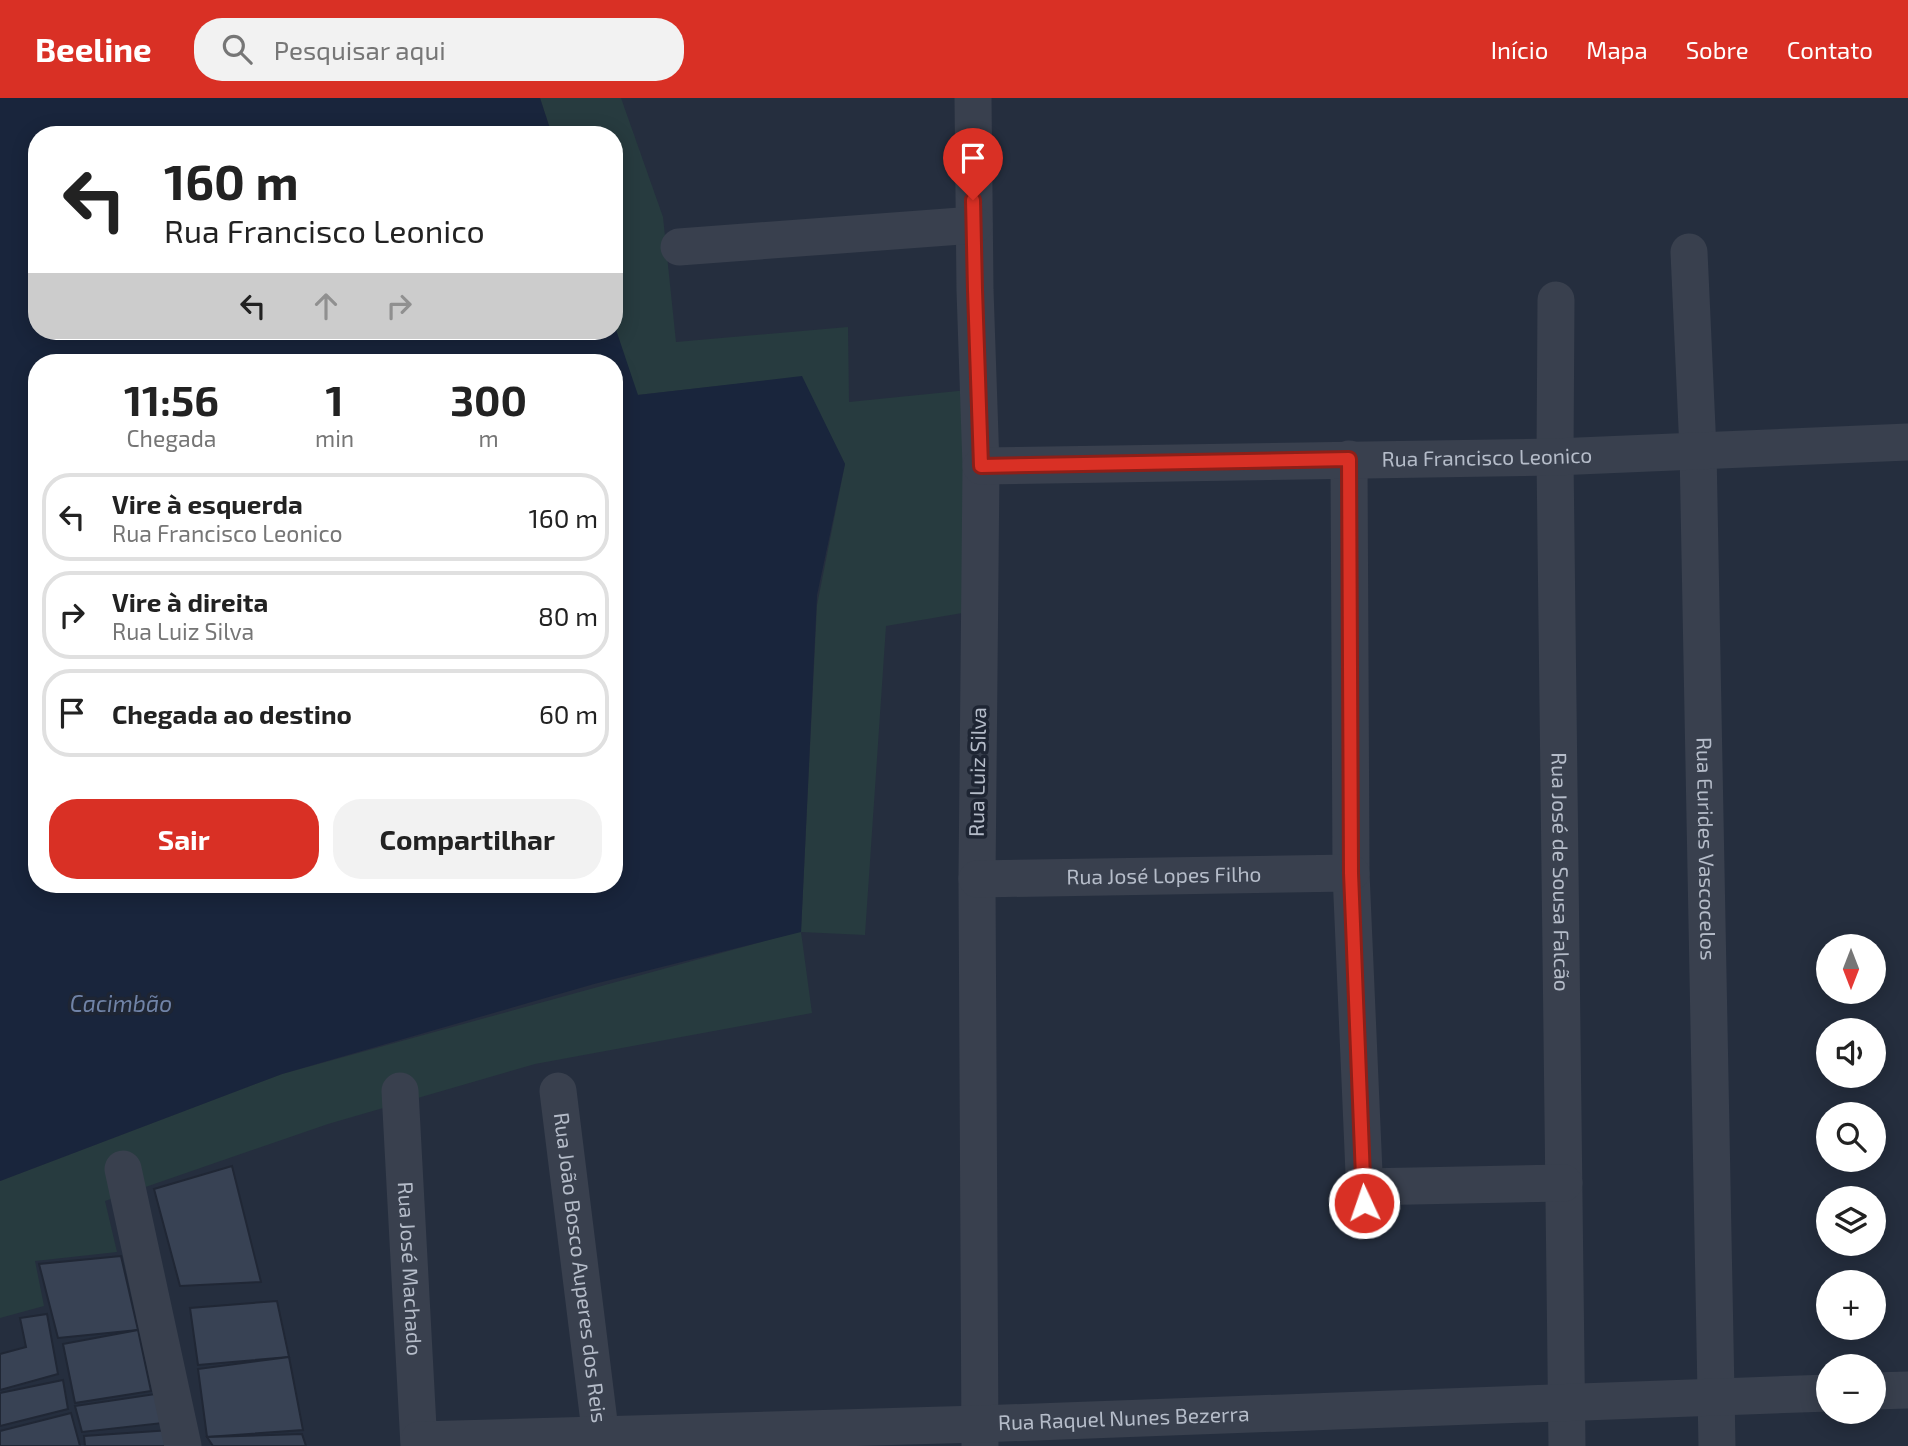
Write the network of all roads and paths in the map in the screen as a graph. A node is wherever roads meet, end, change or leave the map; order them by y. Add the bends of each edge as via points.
1 (973, 98) edge
2 (974, 225) junction
3 (679, 247) dead end
4 (1689, 251) dead end
5 (1556, 300) dead end
6 (1908, 442) edge
7 (1698, 450) junction
8 (1555, 457) junction
9 (1349, 459) junction
10 (981, 466) junction
11 (1351, 873) junction
12 (977, 879) junction
13 (400, 1091) dead end
14 (558, 1091) dead end
15 (123, 1169) dead end
16 (1564, 1183) junction
17 (1908, 1390) edge
18 (1886, 1391) edge
19 (1816, 1394) edge
20 (1716, 1399) junction
21 (1567, 1404) junction
22 (980, 1435) edge
23 (602, 1441) edge
24 (419, 1443) edge
25 (183, 1446) edge
26 (1567, 1446) edge
27 (1717, 1446) edge

1 - 2 street, Rua Luiz Silva
2 - 3 street
2 - 10 street, Rua Luiz Silva
4 - 7 street, Rua Eurides Vascocelos
5 - 8 street, Rua José de Sousa Falcão
6 - 7 street, Rua Francisco Leonico
7 - 8 street, Rua Francisco Leonico
7 - 20 street, Rua Eurides Vascocelos
8 - 9 street, Rua Francisco Leonico
8 - 16 street, Rua José de Sousa Falcão
9 - 10 street, Rua Francisco Leonico
9 - 11 street
10 - 12 street, Rua Luiz Silva
11 - 12 street, Rua José Lopes Filho
11 - 16 street via 1364,1203
12 - 22 street, Rua Luiz Silva
13 - 24 street, Rua José Machado
14 - 23 street, Rua João Bosco Auperes dos Reis
15 - 25 street
16 - 21 street, Rua José de Sousa Falcão
17 - 18 street
19 - 20 street, Rua Raquel Nunes Bezerra
20 - 21 street, Rua Raquel Nunes Bezerra
20 - 27 street, Rua Eurides Vascocelos
21 - 22 street, Rua Raquel Nunes Bezerra
21 - 26 street, Rua José de Sousa Falcão
22 - 23 street, Rua Raquel Nunes Bezerra
23 - 24 street, Rua Raquel Nunes Bezerra

